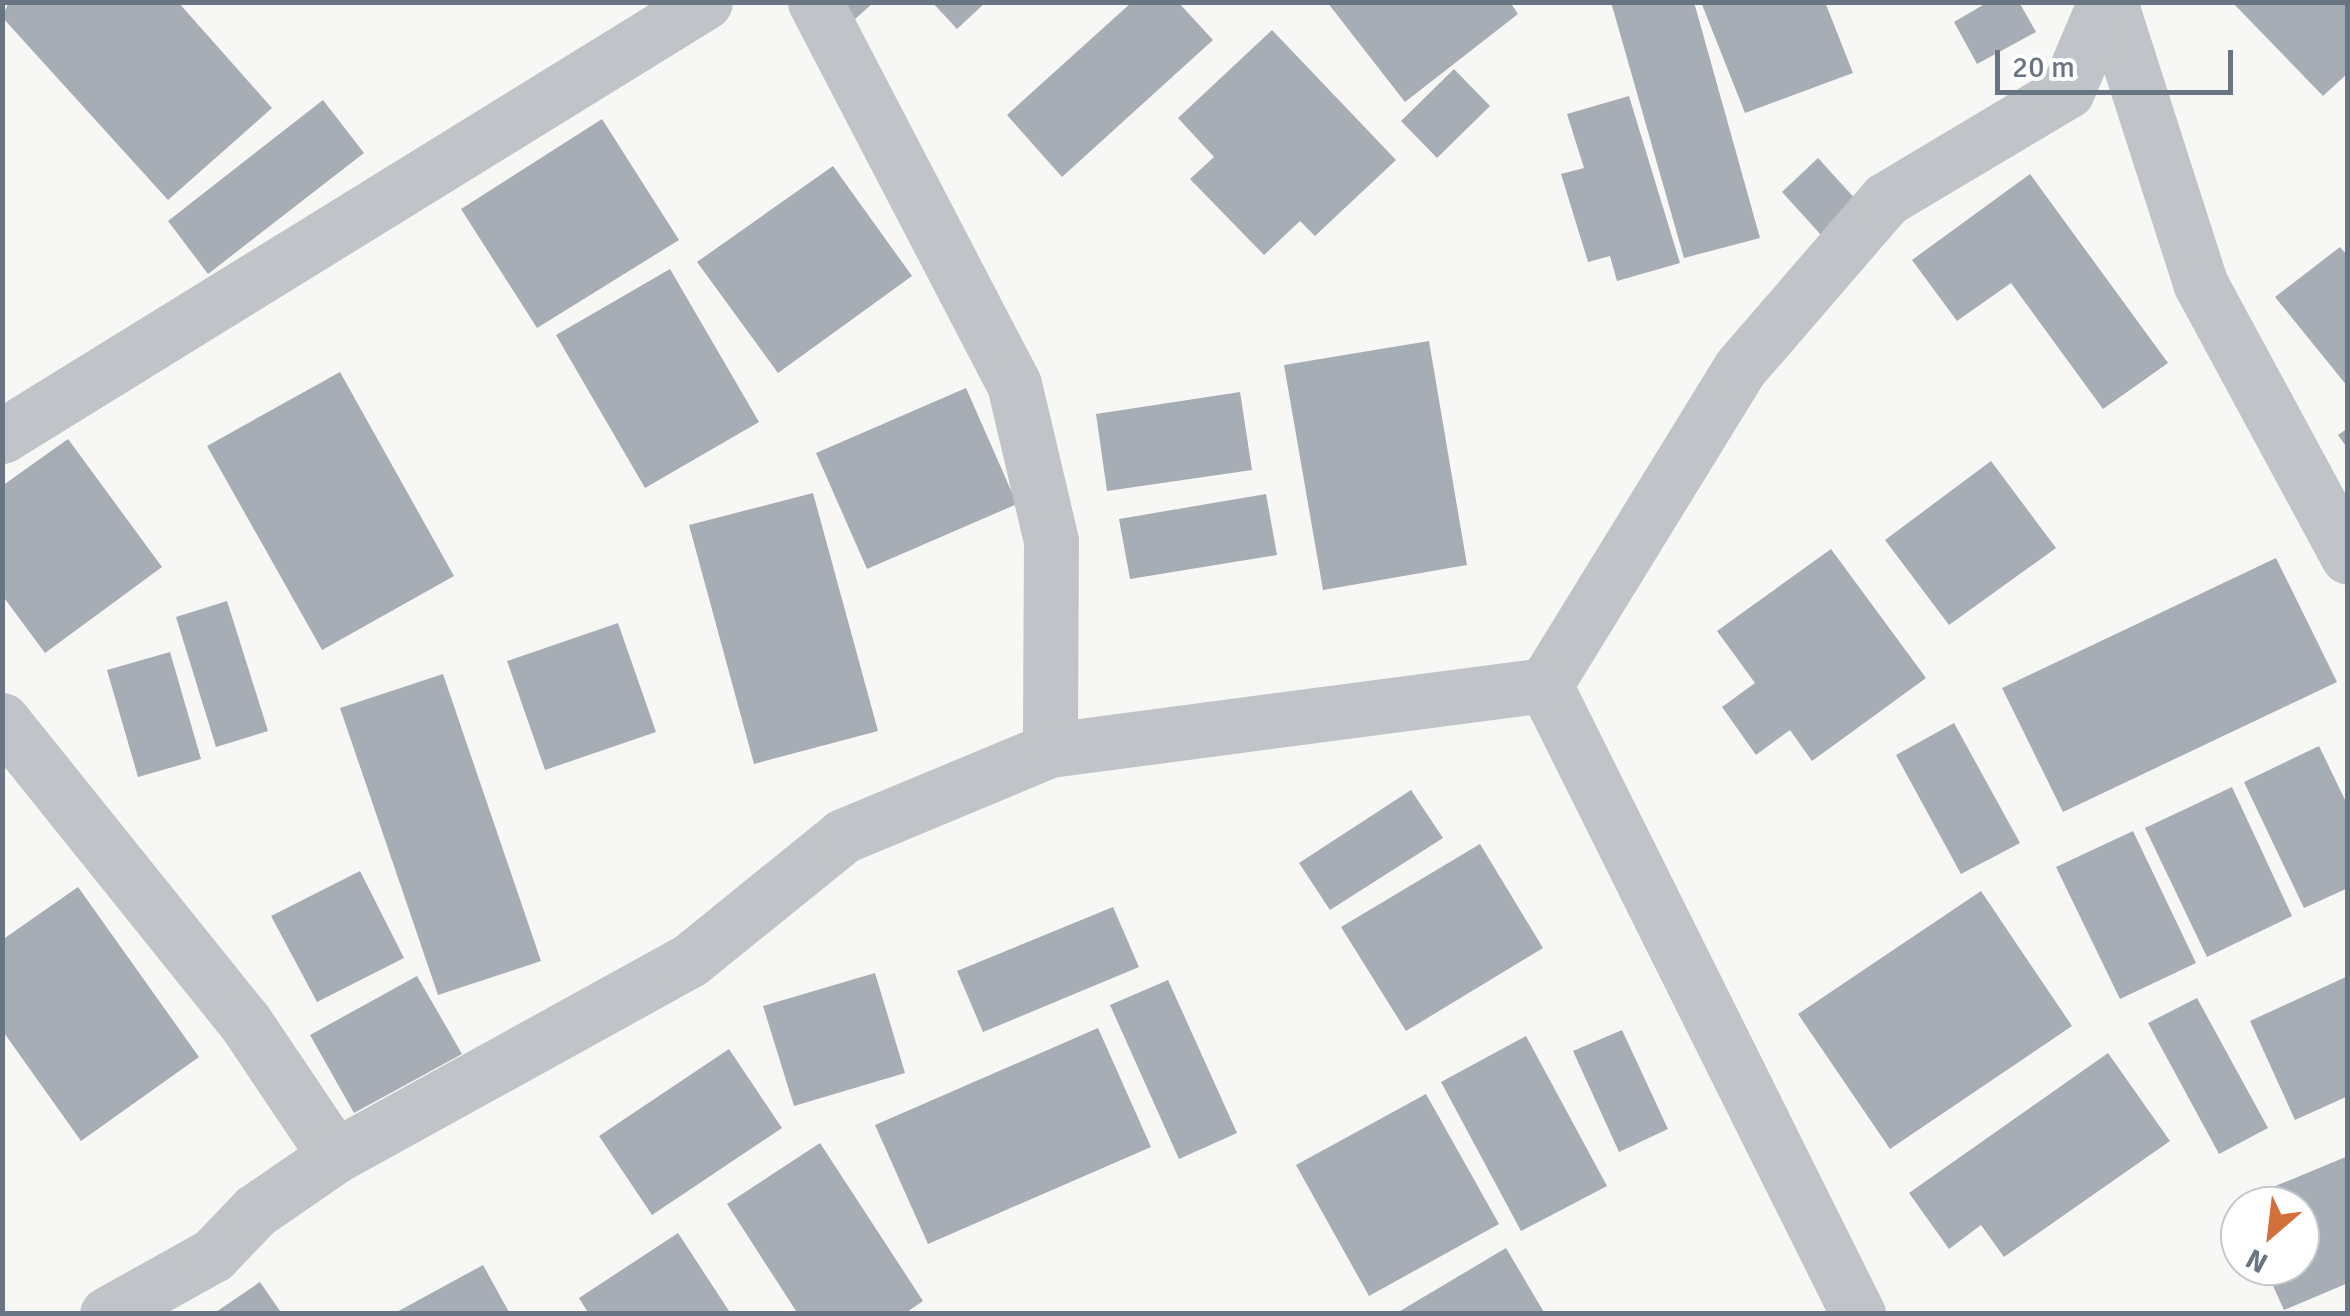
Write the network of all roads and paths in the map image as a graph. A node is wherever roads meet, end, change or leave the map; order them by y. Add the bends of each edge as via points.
1 (705, 2) edge
2 (814, 2) edge
3 (2107, 2) edge
4 (2, 436) edge
5 (2348, 557) edge
6 (1545, 686) junction
7 (2, 720) edge
8 (1050, 750) junction
9 (334, 1156) junction
10 (107, 1314) edge
11 (1858, 1314) edge

1 - 4 street
2 - 8 street via 1014,384 1051,540
3 - 5 street via 2200,282
3 - 6 street via 2067,91 1886,199 1740,368
6 - 8 street
6 - 11 street
7 - 9 street via 245,1022
8 - 9 street via 844,836 690,960
9 - 10 street via 255,1211 214,1256

